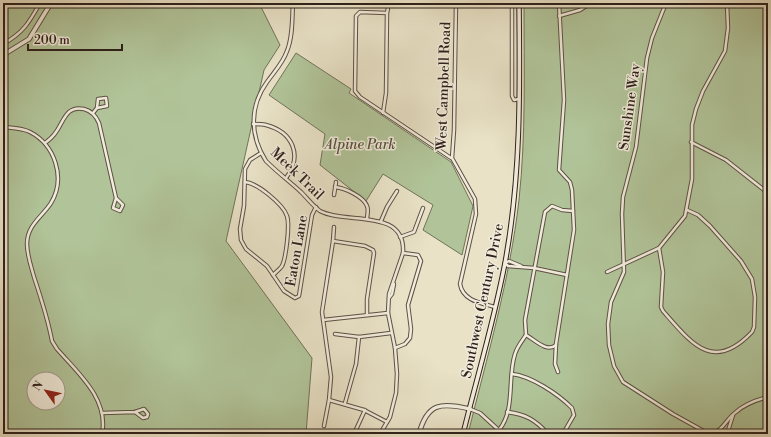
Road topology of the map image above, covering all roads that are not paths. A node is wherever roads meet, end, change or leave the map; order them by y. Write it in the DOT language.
graph roads {
  1 [pos="40,3"];
  2 [pos="51,3"];
  3 [pos="61,3"];
  4 [pos="69,3"];
  5 [pos="293,3"];
  6 [pos="389,3"];
  7 [pos="456,3"];
  8 [pos="512,3"];
  9 [pos="519,3"];
  10 [pos="559,3"];
  11 [pos="591,3"];
  12 [pos="666,3"];
  13 [pos="726,3"];
  14 [pos="387,13"];
  15 [pos="560,16"];
  16 [pos="3,44"];
  17 [pos="3,55"];
  18 [pos="519,100"];
  19 [pos="97,108"];
  20 [pos="93,113"];
  21 [pos="383,113"];
  22 [pos="253,124"];
  23 [pos="3,127"];
  24 [pos="691,142"];
  25 [pos="45,143"];
  26 [pos="261,153"];
  27 [pos="452,158"];
  28 [pos="286,178"];
  29 [pos="245,182"];
  30 [pos="336,182"];
  31 [pos="335,187"];
  32 [pos="397,192"];
  33 [pos="768,193"];
  34 [pos="334,195"];
  35 [pos="116,198"];
  36 [pos="316,207"];
  37 [pos="423,208"];
  38 [pos="687,210"];
  39 [pos="573,211"];
  40 [pos="367,219"];
  41 [pos="381,221"];
  42 [pos="334,227"];
  43 [pos="400,237"];
  44 [pos="332,241"];
  45 [pos="659,248"];
  46 [pos="403,253"];
  47 [pos="505,263"];
  48 [pos="625,263"];
  49 [pos="534,268"];
  50 [pos="607,272"];
  51 [pos="273,275"];
  52 [pos="567,275"];
  53 [pos="495,307"];
  54 [pos="388,314"];
  55 [pos="367,315"];
  56 [pos="323,320"];
  57 [pos="391,333"];
  58 [pos="335,334"];
  59 [pos="526,335"];
  60 [pos="359,337"];
  61 [pos="556,344"];
  62 [pos="395,348"];
  63 [pos="558,372"];
  64 [pos="512,374"];
  65 [pos="768,397"];
  66 [pos="329,400"];
  67 [pos="345,403"];
  68 [pos="470,408"];
  69 [pos="365,410"];
  70 [pos="135,412"];
  71 [pos="507,412"];
  72 [pos="102,413"];
  73 [pos="734,413"];
  74 [pos="387,422"];
  75 [pos="324,426"];
  76 [pos="499,430"];
  77 [pos="102,434"];
  78 [pos="354,434"];
  79 [pos="380,434"];
  80 [pos="419,434"];
  81 [pos="464,434"];
  82 [pos="503,434"];
  83 [pos="548,434"];
  84 [pos="563,434"];
  85 [pos="727,434"];
  1 -- 16 [label="street"];
  2 -- 17 [label="main road"];
  3 -- 4 [label="street"];
  5 -- 22 [label="street, Meek Trail"];
  6 -- 14 [label="street"];
  7 -- 27 [label="street, West Campbell Road"];
  8 -- 18 [label="street"];
  9 -- 18 [label="main road, Southwest Century Drive"];
  10 -- 15 [label="street"];
  11 -- 15 [label="street"];
  12 -- 48 [label="street, Sunshine Way"];
  13 -- 24 [label="street"];
  14 -- 21 [label="street"];
  14 -- 21 [label="street"];
  15 -- 39 [label="street"];
  18 -- 47 [label="main road, Southwest Century Drive"];
  19 -- 19 [label="street"];
  19 -- 20 [label="street"];
  20 -- 25 [label="street"];
  20 -- 35 [label="street"];
  21 -- 27 [label="street"];
  22 -- 26 [label="street, Meek Trail"];
  22 -- 28 [label="street"];
  23 -- 25 [label="street"];
  24 -- 33 [label="street"];
  24 -- 38 [label="street"];
  25 -- 72 [label="street"];
  26 -- 28 [label="street, Meek Trail"];
  26 -- 29 [label="street"];
  27 -- 53 [label="street, West Campbell Road"];
  28 -- 36 [label="street, Meek Trail"];
  29 -- 51 [label="street"];
  29 -- 51 [label="street"];
  30 -- 31 [label="street"];
  31 -- 34 [label="street"];
  31 -- 40 [label="street"];
  32 -- 41 [label="street"];
  35 -- 35 [label="street"];
  36 -- 40 [label="street, Meek Trail"];
  36 -- 51 [label="street, Eaton Lane"];
  37 -- 43 [label="street"];
  38 -- 45 [label="street"];
  38 -- 45 [label="street"];
  39 -- 49 [label="street"];
  39 -- 52 [label="street"];
  40 -- 41 [label="street, Meek Trail"];
  41 -- 43 [label="street, Meek Trail"];
  42 -- 44 [label="street"];
  43 -- 46 [label="street"];
  44 -- 55 [label="street"];
  44 -- 56 [label="street"];
  45 -- 48 [label="street"];
  46 -- 54 [label="street"];
  46 -- 62 [label="street"];
  47 -- 49 [label="street"];
  47 -- 53 [label="main road, Southwest Century Drive"];
  48 -- 50 [label="street"];
  48 -- 73 [label="street, Sunshine Way"];
  49 -- 52 [label="street"];
  49 -- 59 [label="street"];
  52 -- 61 [label="street"];
  53 -- 68 [label="main road, Southwest Century Drive"];
  54 -- 55 [label="street"];
  54 -- 57 [label="street"];
  55 -- 56 [label="street"];
  56 -- 66 [label="street"];
  57 -- 60 [label="street"];
  57 -- 62 [label="street"];
  58 -- 60 [label="street"];
  59 -- 61 [label="street"];
  59 -- 64 [label="street"];
  60 -- 67 [label="street"];
  61 -- 63 [label="street"];
  62 -- 74 [label="street"];
  64 -- 71 [label="street"];
  64 -- 84 [label="street"];
  65 -- 73 [label="street, Sunshine Way"];
  66 -- 67 [label="street"];
  66 -- 75 [label="street"];
  67 -- 69 [label="street"];
  68 -- 76 [label="street"];
  68 -- 80 [label="main road"];
  68 -- 81 [label="main road, Southwest Century Drive"];
  69 -- 74 [label="street"];
  69 -- 78 [label="street"];
  70 -- 70 [label="street"];
  70 -- 72 [label="street"];
  71 -- 76 [label="street"];
  71 -- 83 [label="street"];
  72 -- 77 [label="street"];
  73 -- 85 [label="street"];
  74 -- 79 [label="street"];
  76 -- 82 [label="street"];
}
